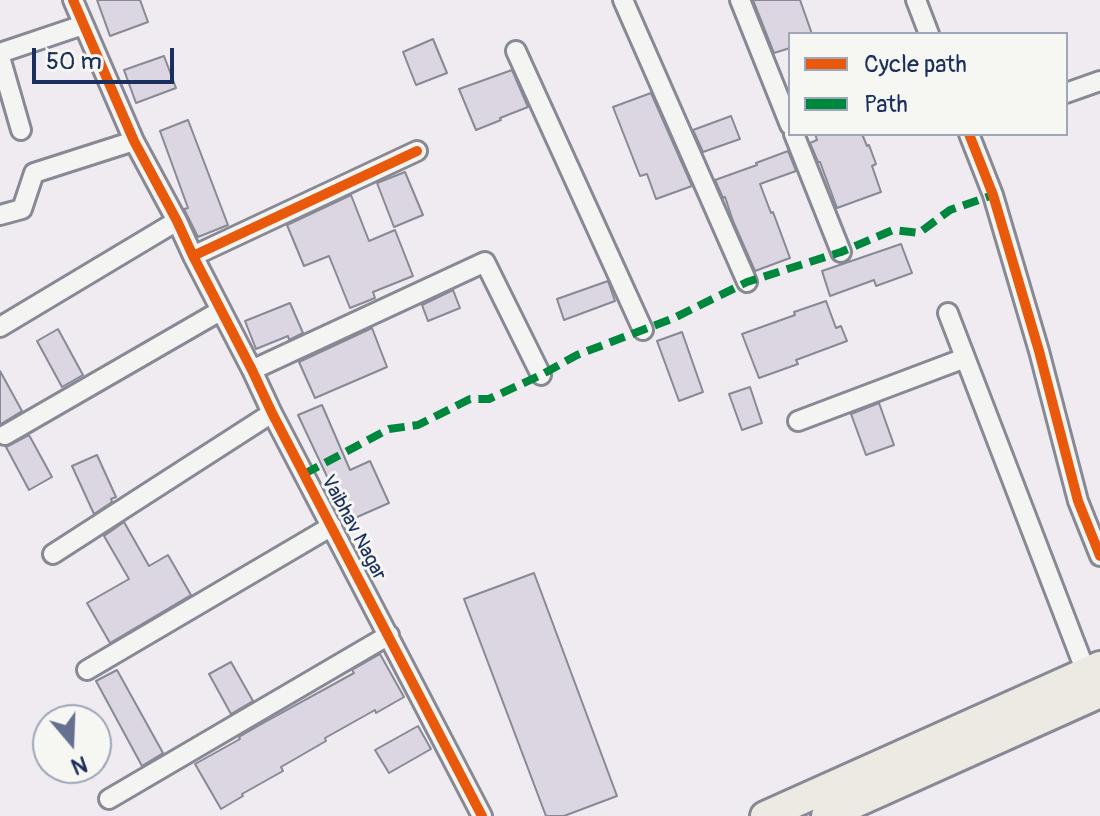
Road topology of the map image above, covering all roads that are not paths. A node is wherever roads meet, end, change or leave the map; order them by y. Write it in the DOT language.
graph roads {
  1 [pos="73,0"];
  2 [pos="623,0"];
  3 [pos="740,0"];
  4 [pos="922,2"];
  5 [pos="83,25"];
  6 [pos="929,32"];
  7 [pos="516,51"];
  8 [pos="0,55"];
  9 [pos="1100,81"];
  10 [pos="1068,92"];
  11 [pos="788,120"];
  12 [pos="21,130"];
  13 [pos="795,136"];
  14 [pos="970,136"];
  15 [pos="134,141"];
  16 [pos="417,151"];
  17 [pos="0,215"];
  18 [pos="177,221"];
  19 [pos="841,252"];
  20 [pos="193,256"];
  21 [pos="747,282"];
  22 [pos="220,311"];
  23 [pos="948,313"];
  24 [pos="0,327"];
  25 [pos="643,330"];
  26 [pos="965,358"];
  27 [pos="252,370"];
  28 [pos="541,375"];
  29 [pos="272,413"];
  30 [pos="798,421"];
  31 [pos="5,435"];
  32 [pos="332,526"];
  33 [pos="53,554"];
  34 [pos="1100,556"];
  35 [pos="389,635"];
  36 [pos="87,670"];
  37 [pos="1095,677"];
  38 [pos="109,799"];
  39 [pos="482,816"];
  40 [pos="765,816"];
  41 [pos="826,816"];
  1 -- 5 [label="street, Vaibhav Nagar"];
  2 -- 21 [label="street"];
  3 -- 11 [label="street"];
  4 -- 6 [label="street"];
  5 -- 8 [label="street"];
  5 -- 15 [label="street, Vaibhav Nagar"];
  7 -- 25 [label="street"];
  8 -- 12 [label="street"];
  9 -- 10 [label="street"];
  13 -- 19 [label="street"];
  14 -- 34 [label="street"];
  15 -- 17 [label="street"];
  15 -- 18 [label="street, Vaibhav Nagar"];
  16 -- 20 [label="street"];
  18 -- 20 [label="street, Vaibhav Nagar"];
  18 -- 24 [label="street"];
  20 -- 22 [label="street, Vaibhav Nagar"];
  22 -- 27 [label="street, Vaibhav Nagar"];
  22 -- 31 [label="street"];
  23 -- 26 [label="street"];
  26 -- 30 [label="street"];
  26 -- 37 [label="street"];
  27 -- 28 [label="street"];
  27 -- 29 [label="street, Vaibhav Nagar"];
  29 -- 32 [label="street, Vaibhav Nagar"];
  29 -- 33 [label="street"];
  32 -- 35 [label="street, Vaibhav Nagar"];
  32 -- 36 [label="street"];
  35 -- 38 [label="street"];
  35 -- 39 [label="street, Vaibhav Nagar"];
  37 -- 40 [label="main road"];
  37 -- 41 [label="main road"];
}
